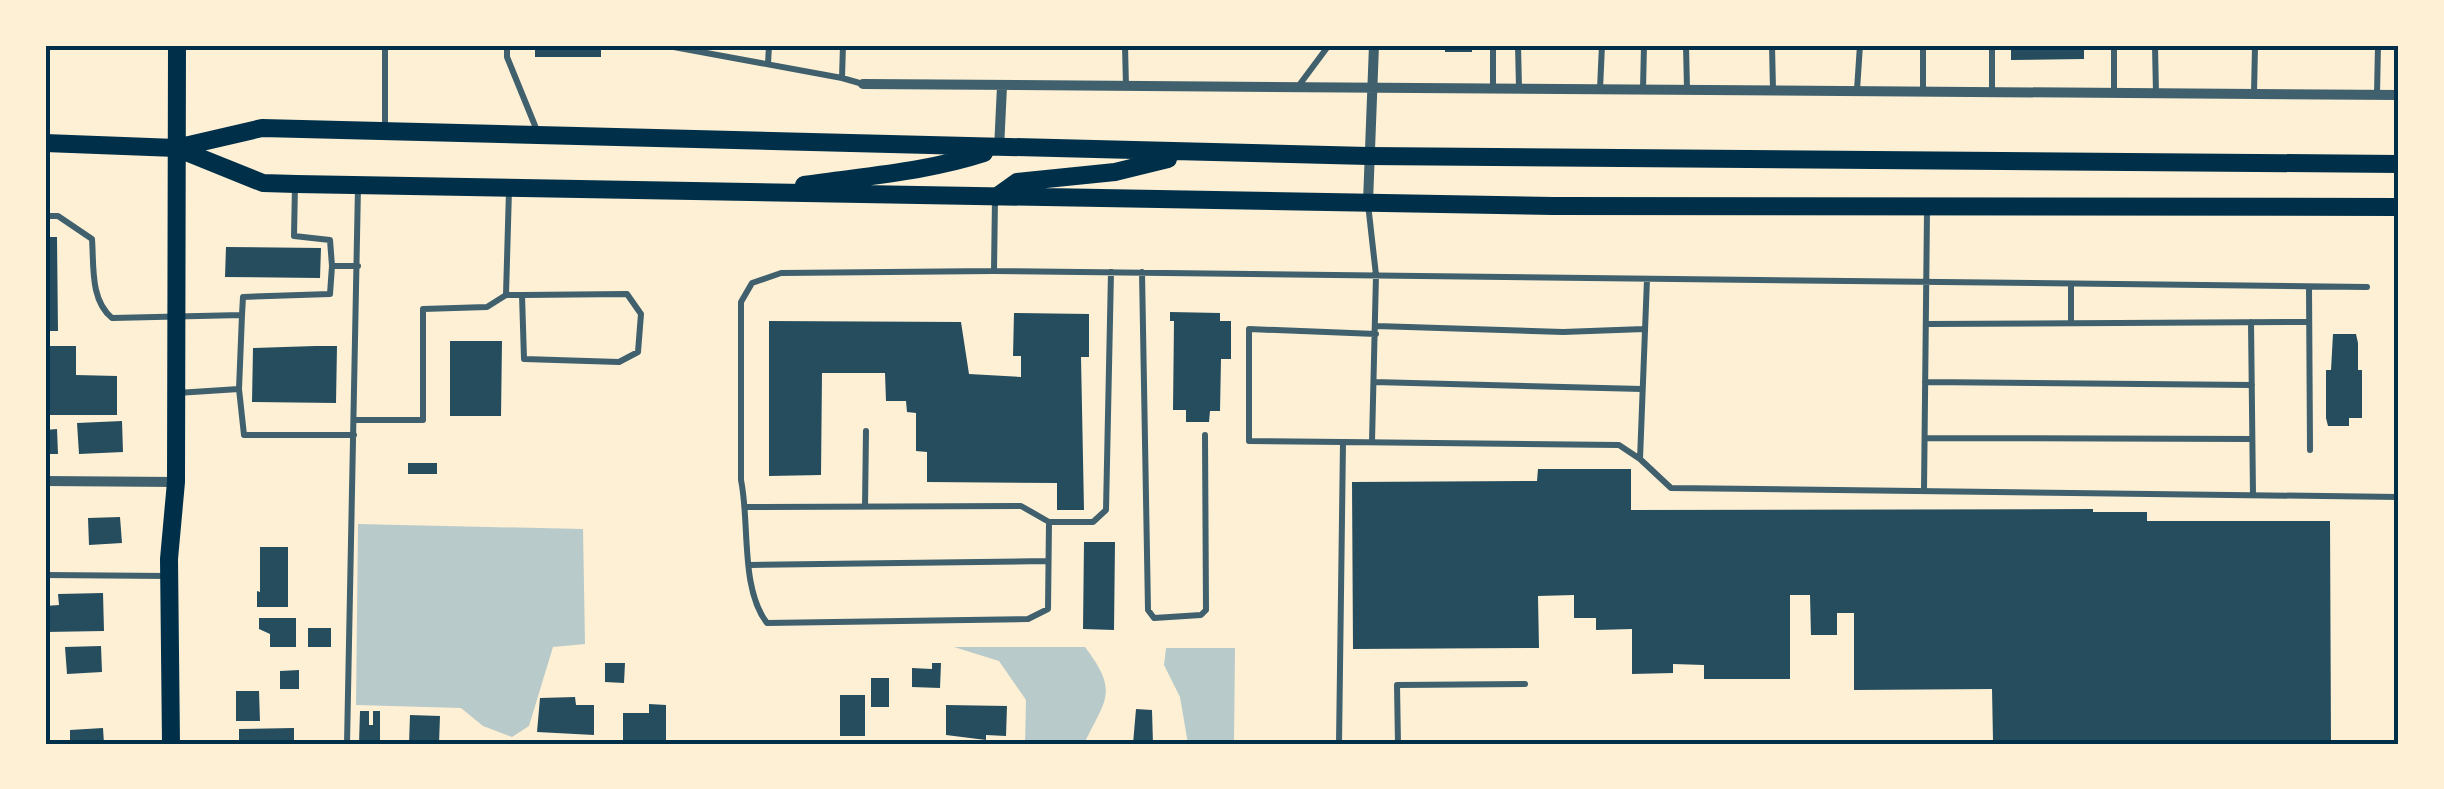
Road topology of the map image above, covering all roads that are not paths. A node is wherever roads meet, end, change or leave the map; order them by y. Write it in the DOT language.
graph roads {
  1 [pos="178,45"];
  2 [pos="385,45"];
  3 [pos="507,45"];
  4 [pos="663,45"];
  5 [pos="769,45"];
  6 [pos="843,45"];
  7 [pos="1125,45"];
  8 [pos="1328,45"];
  9 [pos="1374,45"];
  10 [pos="1493,45"];
  11 [pos="1518,45"];
  12 [pos="1602,45"];
  13 [pos="1644,45"];
  14 [pos="1686,45"];
  15 [pos="1772,45"];
  16 [pos="1860,45"];
  17 [pos="1923,45"];
  18 [pos="1992,45"];
  19 [pos="2114,45"];
  20 [pos="2156,45"];
  21 [pos="2208,45"];
  22 [pos="2256,45"];
  23 [pos="768,64"];
  24 [pos="842,78"];
  25 [pos="863,84"];
  26 [pos="1002,86"];
  27 [pos="1126,87"];
  28 [pos="1297,88"];
  29 [pos="1374,88"];
  30 [pos="1493,89"];
  31 [pos="1519,89"];
  32 [pos="1600,90"];
  33 [pos="1643,90"];
  34 [pos="1687,90"];
  35 [pos="1772,91"];
  36 [pos="1857,92"];
  37 [pos="1923,92"];
  38 [pos="1992,93"];
  39 [pos="2114,94"];
  40 [pos="2156,94"];
  41 [pos="2254,94"];
  42 [pos="2376,95"];
  43 [pos="2399,95"];
  44 [pos="385,131"];
  45 [pos="539,135"];
  46 [pos="45,144"];
  47 [pos="176,148"];
  48 [pos="998,149"];
  49 [pos="1192,152"];
  50 [pos="1368,156"];
  51 [pos="2399,164"];
  52 [pos="296,184"];
  53 [pos="358,185"];
  54 [pos="509,189"];
  55 [pos="754,192"];
  56 [pos="996,198"];
  57 [pos="1368,202"];
  58 [pos="1928,205"];
  59 [pos="2399,207"];
  60 [pos="45,216"];
  61 [pos="332,266"];
  62 [pos="358,266"];
  63 [pos="994,271"];
  64 [pos="1111,272"];
  65 [pos="1142,272"];
  66 [pos="1376,276"];
  67 [pos="1647,279"];
  68 [pos="1926,282"];
  69 [pos="2071,284"];
  70 [pos="2309,286"];
  71 [pos="2367,287"];
  72 [pos="506,295"];
  73 [pos="522,295"];
  74 [pos="176,315"];
  75 [pos="242,315"];
  76 [pos="2252,322"];
  77 [pos="2309,322"];
  78 [pos="2072,323"];
  79 [pos="1926,324"];
  80 [pos="1645,329"];
  81 [pos="1376,330"];
  82 [pos="1374,382"];
  83 [pos="1925,382"];
  84 [pos="2252,385"];
  85 [pos="240,389"];
  86 [pos="1642,389"];
  87 [pos="176,393"];
  88 [pos="355,420"];
  89 [pos="866,430"];
  90 [pos="354,435"];
  91 [pos="1204,435"];
  92 [pos="1925,438"];
  93 [pos="2252,439"];
  94 [pos="1344,442"];
  95 [pos="1372,442"];
  96 [pos="2310,450"];
  97 [pos="1640,459"];
  98 [pos="45,480"];
  99 [pos="176,482"];
  100 [pos="1924,491"];
  101 [pos="2253,495"];
  102 [pos="2399,497"];
  103 [pos="747,507"];
  104 [pos="865,507"];
  105 [pos="1049,522"];
  106 [pos="1047,561"];
  107 [pos="750,564"];
  108 [pos="45,575"];
  109 [pos="170,576"];
  110 [pos="1525,684"];
  111 [pos="170,744"];
  112 [pos="347,744"];
  113 [pos="1339,744"];
  114 [pos="1398,744"];
  1 -- 47 [label="main road"];
  2 -- 44 [label="lane"];
  3 -- 45 [label="lane"];
  4 -- 23 [label="lane"];
  5 -- 23 [label="lane"];
  6 -- 24 [label="lane"];
  7 -- 27 [label="lane"];
  8 -- 28 [label="lane"];
  9 -- 29 [label="street"];
  10 -- 30 [label="lane"];
  11 -- 31 [label="lane"];
  12 -- 32 [label="lane"];
  13 -- 33 [label="lane"];
  14 -- 34 [label="lane"];
  15 -- 35 [label="lane"];
  16 -- 36 [label="lane"];
  17 -- 37 [label="lane"];
  18 -- 38 [label="lane"];
  19 -- 39 [label="lane"];
  20 -- 40 [label="lane"];
  21 -- 22 [label="lane"];
  22 -- 41 [label="lane"];
  22 -- 42 [label="lane"];
  23 -- 24 [label="lane"];
  24 -- 25 [label="lane"];
  25 -- 26 [label="street"];
  26 -- 27 [label="street"];
  26 -- 48 [label="street"];
  27 -- 28 [label="street"];
  28 -- 29 [label="street"];
  29 -- 30 [label="street"];
  29 -- 50 [label="street"];
  30 -- 31 [label="street"];
  31 -- 32 [label="street"];
  32 -- 33 [label="street"];
  33 -- 34 [label="street"];
  34 -- 35 [label="street"];
  35 -- 36 [label="street"];
  36 -- 37 [label="street"];
  37 -- 38 [label="street"];
  38 -- 39 [label="street"];
  39 -- 40 [label="street"];
  40 -- 41 [label="street"];
  41 -- 42 [label="street"];
  42 -- 43 [label="street"];
  44 -- 45 [label="main road"];
  44 -- 47 [label="main road"];
  45 -- 48 [label="main road"];
  46 -- 47 [label="main road"];
  47 -- 52 [label="main road"];
  47 -- 74 [label="main road"];
  48 -- 49 [label="main road"];
  48 -- 55 [label="main road"];
  49 -- 50 [label="main road"];
  49 -- 56 [label="main road"];
  50 -- 51 [label="main road"];
  50 -- 57 [label="street"];
  52 -- 53 [label="main road"];
  52 -- 61 [label="lane"];
  53 -- 54 [label="main road"];
  53 -- 62 [label="lane"];
  54 -- 55 [label="main road"];
  54 -- 72 [label="lane"];
  55 -- 56 [label="main road"];
  56 -- 57 [label="main road"];
  56 -- 63 [label="lane"];
  57 -- 58 [label="main road"];
  57 -- 66 [label="lane"];
  58 -- 59 [label="main road"];
  58 -- 68 [label="lane"];
  60 -- 74 [label="lane"];
  61 -- 62 [label="lane"];
  61 -- 75 [label="lane"];
  62 -- 88 [label="lane"];
  63 -- 64 [label="lane"];
  63 -- 103 [label="lane"];
  64 -- 65 [label="lane"];
  64 -- 105 [label="lane"];
  65 -- 66 [label="lane"];
  65 -- 91 [label="lane"];
  66 -- 67 [label="lane"];
  66 -- 81 [label="lane"];
  67 -- 68 [label="lane"];
  67 -- 80 [label="lane"];
  68 -- 69 [label="lane"];
  68 -- 79 [label="lane"];
  69 -- 70 [label="lane"];
  69 -- 78 [label="lane"];
  70 -- 71 [label="lane"];
  70 -- 77 [label="lane"];
  72 -- 73 [label="lane"];
  72 -- 88 [label="lane"];
  73 -- 73 [label="lane"];
  74 -- 75 [label="lane"];
  74 -- 87 [label="main road"];
  75 -- 85 [label="lane"];
  76 -- 77 [label="lane"];
  76 -- 78 [label="lane"];
  76 -- 84 [label="lane"];
  77 -- 96 [label="lane"];
  78 -- 79 [label="lane"];
  79 -- 83 [label="lane"];
  80 -- 81 [label="lane"];
  80 -- 86 [label="lane"];
  81 -- 82 [label="lane"];
  81 -- 94 [label="lane"];
  82 -- 86 [label="lane"];
  82 -- 95 [label="lane"];
  83 -- 84 [label="lane"];
  83 -- 92 [label="lane"];
  84 -- 93 [label="lane"];
  85 -- 87 [label="lane"];
  85 -- 90 [label="lane"];
  86 -- 97 [label="lane"];
  87 -- 99 [label="main road"];
  88 -- 90 [label="lane"];
  89 -- 104 [label="lane"];
  90 -- 112 [label="lane"];
  92 -- 93 [label="lane"];
  92 -- 100 [label="lane"];
  93 -- 101 [label="lane"];
  94 -- 95 [label="lane"];
  94 -- 113 [label="lane"];
  95 -- 97 [label="lane"];
  97 -- 100 [label="lane"];
  98 -- 99 [label="street"];
  99 -- 109 [label="main road"];
  100 -- 101 [label="lane"];
  101 -- 102 [label="lane"];
  103 -- 104 [label="lane"];
  103 -- 107 [label="lane"];
  104 -- 105 [label="lane"];
  105 -- 106 [label="lane"];
  106 -- 107 [label="lane"];
  106 -- 107 [label="lane"];
  108 -- 109 [label="lane"];
  109 -- 111 [label="main road"];
  110 -- 114 [label="lane"];
}
